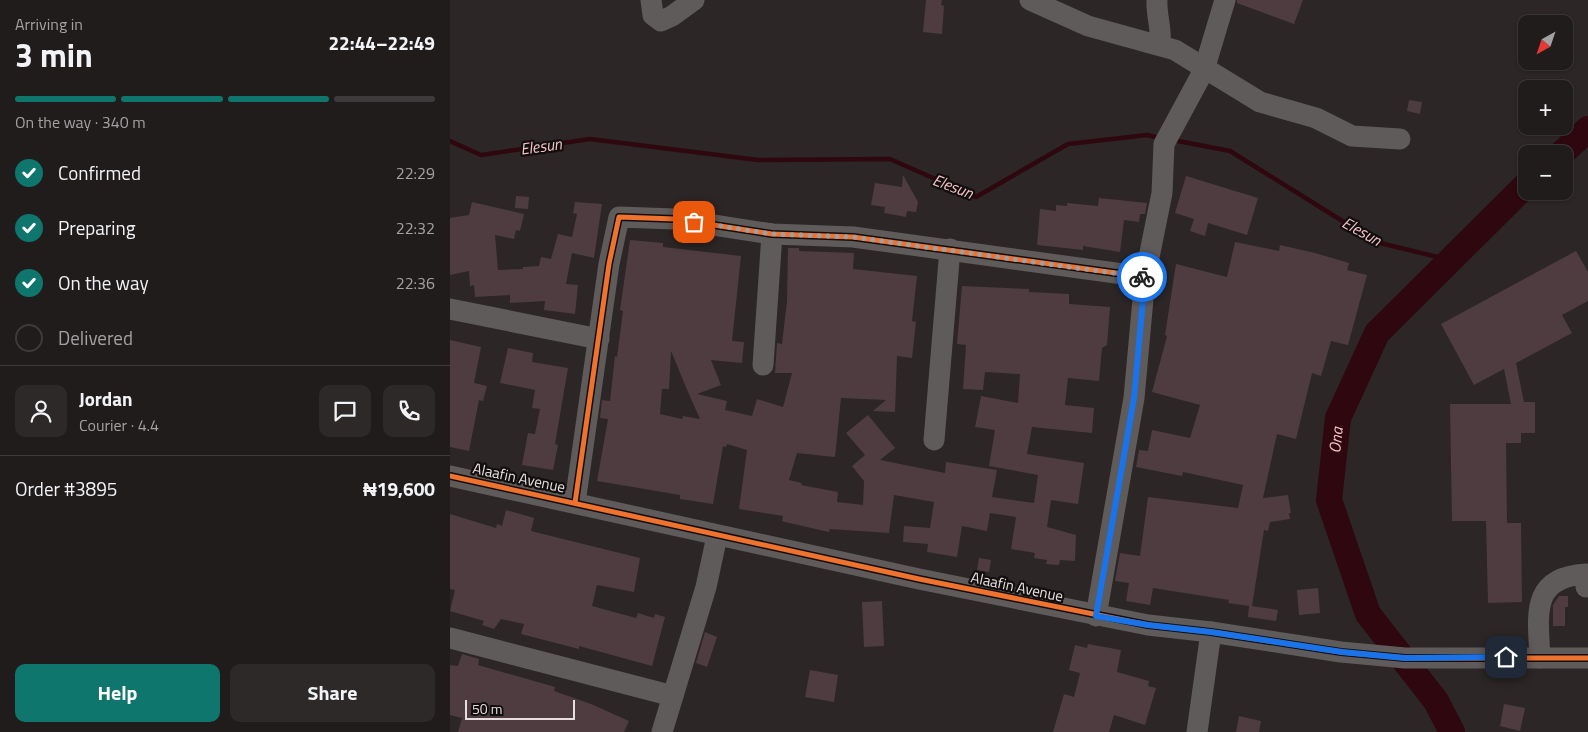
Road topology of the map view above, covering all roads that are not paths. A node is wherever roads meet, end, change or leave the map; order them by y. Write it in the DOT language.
graph roads {
  1 [pos="651,0"];
  2 [pos="694,0"];
  3 [pos="1030,0"];
  4 [pos="1157,0"];
  5 [pos="1225,0"];
  6 [pos="1160,44"];
  7 [pos="1204,70"];
  8 [pos="1400,139"];
  9 [pos="772,234"];
  10 [pos="950,249"];
  11 [pos="1145,277"];
  12 [pos="450,309"];
  13 [pos="599,339"];
  14 [pos="763,365"];
  15 [pos="934,440"];
  16 [pos="450,476"];
  17 [pos="575,503"];
  18 [pos="717,536"];
  19 [pos="1586,587"];
  20 [pos="1096,616"];
  21 [pos="1211,632"];
  22 [pos="450,638"];
  23 [pos="1540,658"];
  24 [pos="1588,658"];
  25 [pos="673,696"];
  26 [pos="662,732"];
  27 [pos="1198,732"];
  1 -- 2 [label="street"];
  3 -- 6 [label="street"];
  4 -- 6 [label="street"];
  5 -- 7 [label="street"];
  6 -- 7 [label="street"];
  7 -- 8 [label="street"];
  7 -- 11 [label="street"];
  9 -- 10 [label="street"];
  9 -- 13 [label="street"];
  9 -- 14 [label="street"];
  10 -- 11 [label="street"];
  10 -- 15 [label="street"];
  11 -- 20 [label="street"];
  12 -- 13 [label="street"];
  13 -- 17 [label="street"];
  16 -- 17 [label="street, Alaafin Avenue"];
  17 -- 18 [label="street, Alaafin Avenue"];
  18 -- 20 [label="street, Alaafin Avenue"];
  18 -- 25 [label="street"];
  19 -- 23 [label="street"];
  20 -- 21 [label="street, Alaafin Avenue"];
  21 -- 23 [label="street, Alaafin Avenue"];
  21 -- 27 [label="street"];
  22 -- 25 [label="street"];
  23 -- 24 [label="street, Alaafin Avenue"];
  25 -- 26 [label="street"];
}
